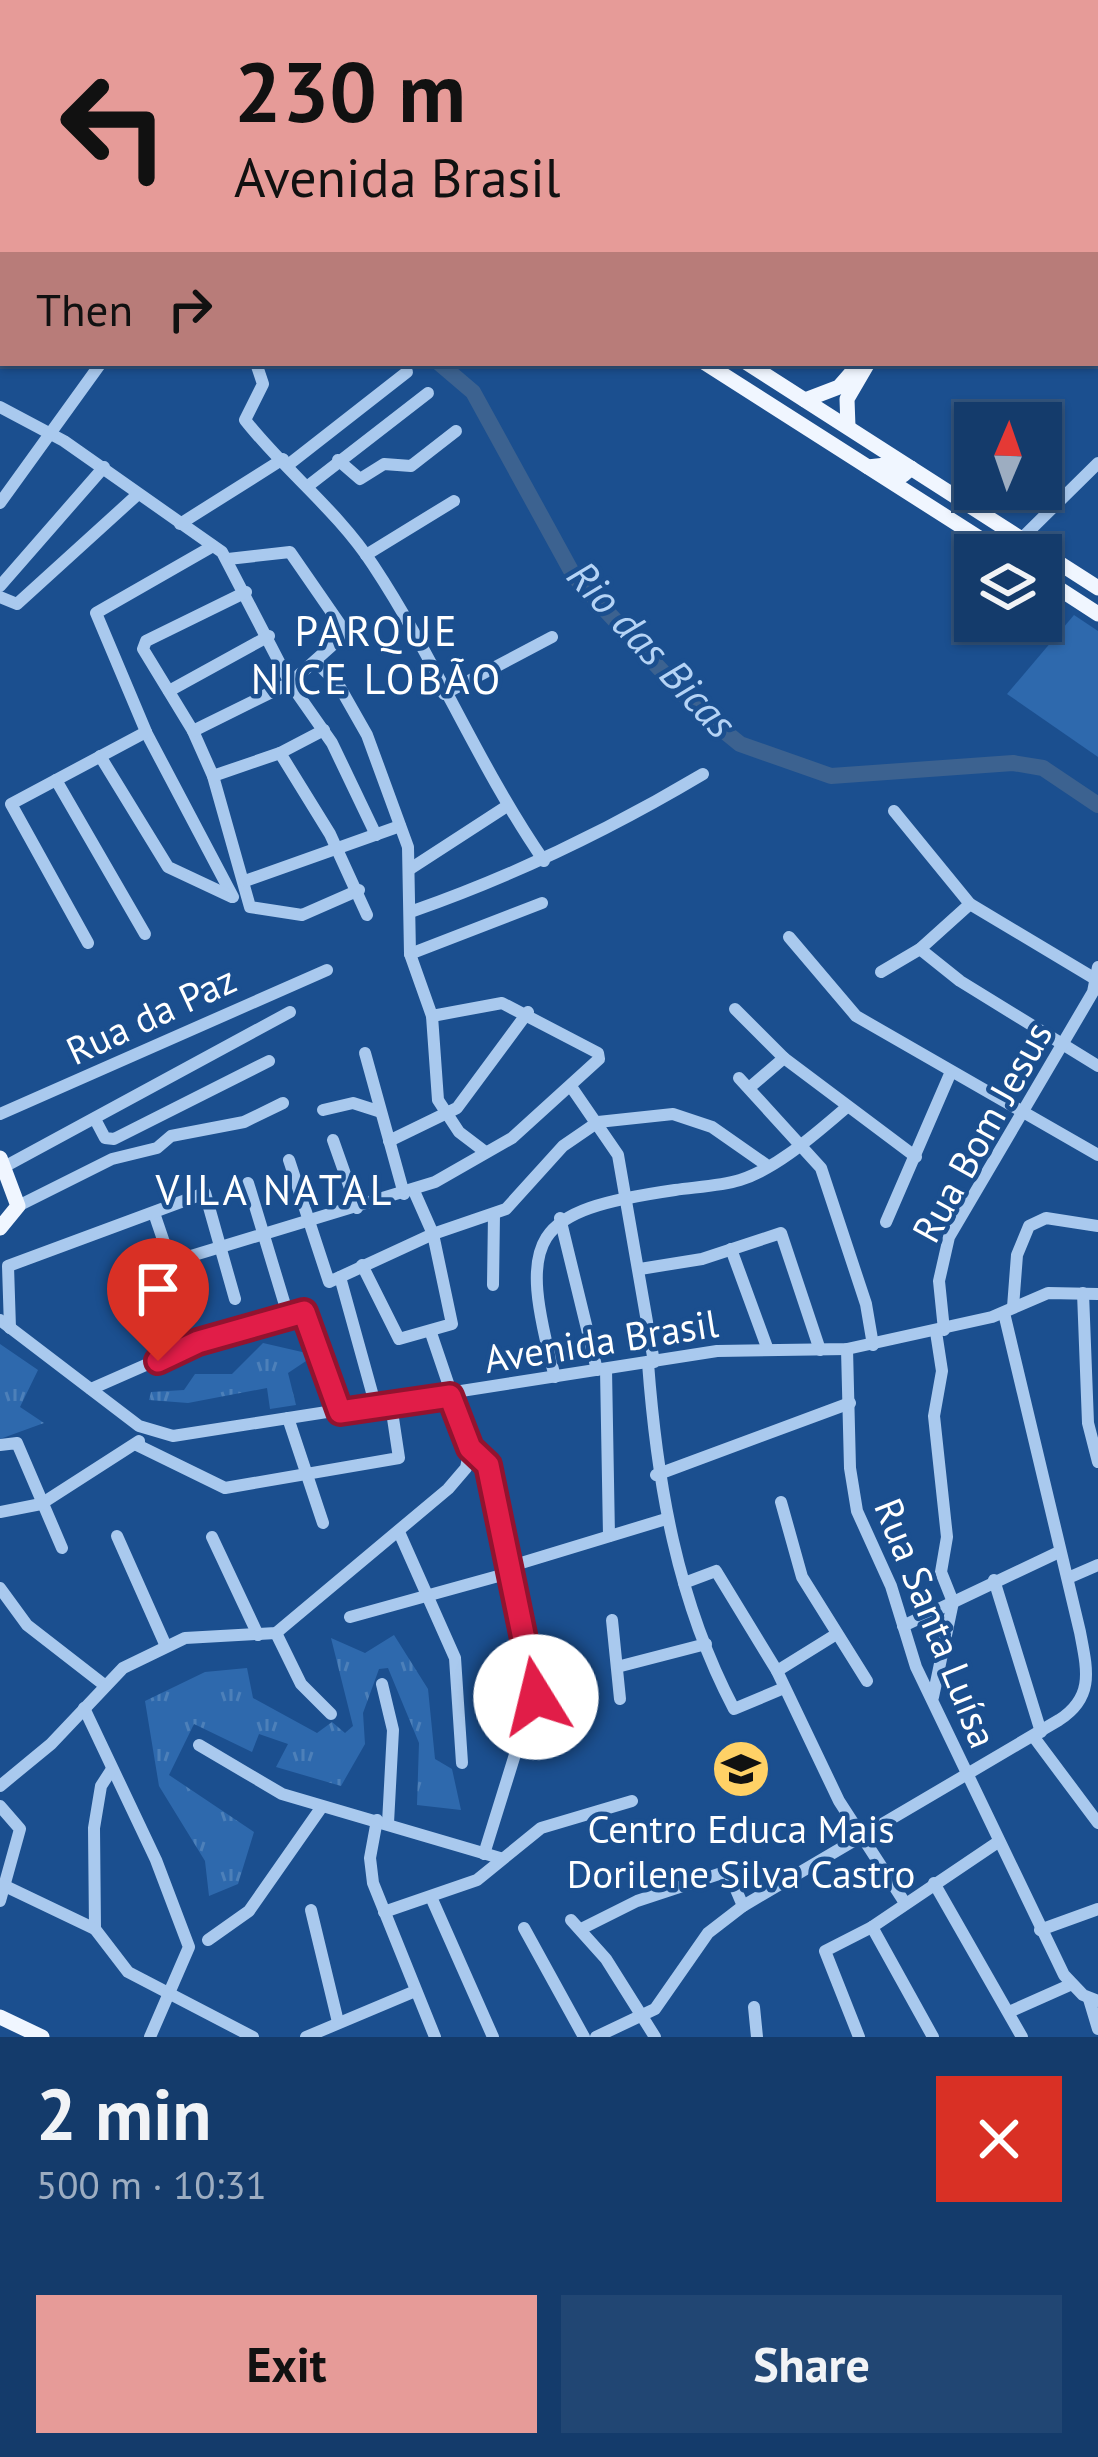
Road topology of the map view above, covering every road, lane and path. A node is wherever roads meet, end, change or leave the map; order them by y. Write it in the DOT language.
graph roads {
  1 [pos="98,366"];
  2 [pos="257,366"];
  3 [pos="710,366"];
  4 [pos="752,366"];
  5 [pos="856,366"];
  6 [pos="866,366"];
  7 [pos="407,372"];
  8 [pos="768,376"];
  9 [pos="743,387"];
  10 [pos="428,392"];
  11 [pos="805,400"];
  12 [pos="0,407"];
  13 [pos="848,428"];
  14 [pos="456,430"];
  15 [pos="52,434"];
  16 [pos="338,460"];
  17 [pos="285,462"];
  18 [pos="1098,463"];
  19 [pos="104,467"];
  20 [pos="868,467"];
  21 [pos="911,468"];
  22 [pos="308,485"];
  23 [pos="137,495"];
  24 [pos="454,501"];
  25 [pos="0,503"];
  26 [pos="180,524"];
  27 [pos="973,534"];
  28 [pos="1013,534"];
  29 [pos="1026,534"];
  30 [pos="213,546"];
  31 [pos="366,555"];
  32 [pos="228,560"];
  33 [pos="1062,565"];
  34 [pos="0,586"];
  35 [pos="1098,588"];
  36 [pos="1062,591"];
  37 [pos="246,592"];
  38 [pos="0,597"];
  39 [pos="1098,614"];
  40 [pos="268,636"];
  41 [pos="552,637"];
  42 [pos="316,662"];
  43 [pos="290,682"];
  44 [pos="169,691"];
  45 [pos="444,694"];
  46 [pos="324,730"];
  47 [pos="193,731"];
  48 [pos="146,732"];
  49 [pos="280,753"];
  50 [pos="100,756"];
  51 [pos="703,774"];
  52 [pos="213,776"];
  53 [pos="56,780"];
  54 [pos="507,806"];
  55 [pos="894,811"];
  56 [pos="400,826"];
  57 [pos="376,836"];
  58 [pos="338,849"];
  59 [pos="544,861"];
  60 [pos="410,869"];
  61 [pos="245,881"];
  62 [pos="359,890"];
  63 [pos="232,897"];
  64 [pos="542,903"];
  65 [pos="250,904"];
  66 [pos="970,904"];
  67 [pos="413,911"];
  68 [pos="367,915"];
  69 [pos="145,934"];
  70 [pos="789,937"];
  71 [pos="88,943"];
  72 [pos="920,949"];
  73 [pos="410,954"];
  74 [pos="327,970"];
  75 [pos="881,972"];
  76 [pos="1096,975"];
  77 [pos="735,1009"];
  78 [pos="290,1012"];
  79 [pos="528,1012"];
  80 [pos="432,1016"];
  81 [pos="1063,1046"];
  82 [pos="365,1053"];
  83 [pos="784,1058"];
  84 [pos="269,1061"];
  85 [pos="1098,1066"];
  86 [pos="950,1074"];
  87 [pos="572,1088"];
  88 [pos="283,1103"];
  89 [pos="847,1108"];
  90 [pos="323,1110"];
  91 [pos="378,1111"];
  92 [pos="1024,1111"];
  93 [pos="0,1114"];
  94 [pos="447,1114"];
  95 [pos="96,1121"];
  96 [pos="598,1122"];
  97 [pos="333,1140"];
  98 [pos="388,1141"];
  99 [pos="803,1144"];
  100 [pos="484,1151"];
  101 [pos="1098,1155"];
  102 [pos="916,1157"];
  103 [pos="289,1160"];
  104 [pos="2,1162"];
  105 [pos="765,1164"];
  106 [pos="248,1183"];
  107 [pos="409,1192"];
  108 [pos="627,1197"];
  109 [pos="17,1206"];
  110 [pos="356,1208"];
  111 [pos="154,1214"];
  112 [pos="494,1214"];
  113 [pos="560,1218"];
  114 [pos="310,1222"];
  115 [pos="886,1222"];
  116 [pos="1098,1226"];
  117 [pos="0,1228"];
  118 [pos="433,1234"];
  119 [pos="265,1235"];
  120 [pos="222,1248"];
  121 [pos="730,1250"];
  122 [pos="170,1263"];
  123 [pos="362,1265"];
  124 [pos="4,1268"];
  125 [pos="640,1269"];
  126 [pos="135,1273"];
  127 [pos="334,1279"];
  128 [pos="494,1285"];
  129 [pos="1091,1293"];
  130 [pos="235,1299"];
  131 [pos="1009,1310"];
  132 [pos="288,1315"];
  133 [pos="5,1324"];
  134 [pos="940,1331"];
  135 [pos="430,1333"];
  136 [pos="873,1345"];
  137 [pos="847,1349"];
  138 [pos="768,1350"];
  139 [pos="820,1350"];
  140 [pos="1091,1350"];
  141 [pos="651,1363"];
  142 [pos="601,1370"];
  143 [pos="555,1377"];
  144 [pos="91,1389"];
  145 [pos="450,1396"];
  146 [pos="850,1403"];
  147 [pos="391,1405"];
  148 [pos="376,1406"];
  149 [pos="340,1412"];
  150 [pos="288,1418"];
  151 [pos="145,1429"];
  152 [pos="0,1445"];
  153 [pos="137,1445"];
  154 [pos="470,1448"];
  155 [pos="1098,1462"];
  156 [pos="304,1472"];
  157 [pos="656,1475"];
  158 [pos="781,1502"];
  159 [pos="41,1504"];
  160 [pos="0,1512"];
  161 [pos="666,1519"];
  162 [pos="322,1523"];
  163 [pos="399,1532"];
  164 [pos="117,1536"];
  165 [pos="609,1536"];
  166 [pos="212,1537"];
  167 [pos="62,1548"];
  168 [pos="1059,1552"];
  169 [pos="1098,1564"];
  170 [pos="509,1570"];
  171 [pos="1068,1578"];
  172 [pos="994,1580"];
  173 [pos="684,1583"];
  174 [pos="0,1588"];
  175 [pos="430,1596"];
  176 [pos="953,1602"];
  177 [pos="350,1617"];
  178 [pos="612,1620"];
  179 [pos="903,1626"];
  180 [pos="276,1633"];
  181 [pos="258,1635"];
  182 [pos="835,1635"];
  183 [pos="165,1644"];
  184 [pos="706,1644"];
  185 [pos="617,1667"];
  186 [pos="777,1672"];
  187 [pos="867,1682"];
  188 [pos="104,1684"];
  189 [pos="382,1684"];
  190 [pos="1093,1685"];
  191 [pos="784,1688"];
  192 [pos="933,1697"];
  193 [pos="620,1699"];
  194 [pos="84,1708"];
  195 [pos="331,1714"];
  196 [pos="1037,1734"];
  197 [pos="199,1745"];
  198 [pos="462,1763"];
  199 [pos="112,1769"];
  200 [pos="965,1775"];
  201 [pos="0,1786"];
  202 [pos="632,1801"];
  203 [pos="0,1806"];
  204 [pos="321,1808"];
  205 [pos="382,1821"];
  206 [pos="1098,1823"];
  207 [pos="861,1834"];
  208 [pos="998,1842"];
  209 [pos="484,1854"];
  210 [pos="500,1858"];
  211 [pos="934,1883"];
  212 [pos="5,1886"];
  213 [pos="431,1897"];
  214 [pos="0,1901"];
  215 [pos="905,1903"];
  216 [pos="743,1906"];
  217 [pos="1098,1909"];
  218 [pos="311,1910"];
  219 [pos="384,1912"];
  220 [pos="524,1928"];
  221 [pos="872,1928"];
  222 [pos="95,1929"];
  223 [pos="1040,1930"];
  224 [pos="208,1940"];
  225 [pos="1072,1984"];
  226 [pos="413,1992"];
  227 [pos="168,1993"];
  228 [pos="1094,2000"];
  229 [pos="754,2007"];
  230 [pos="1009,2012"];
  231 [pos="0,2018"];
  232 [pos="644,2018"];
  233 [pos="338,2022"];
  234 [pos="1098,2029"];
  235 [pos="42,2037"];
  236 [pos="150,2037"];
  237 [pos="253,2037"];
  238 [pos="306,2037"];
  239 [pos="434,2037"];
  240 [pos="494,2037"];
  241 [pos="584,2037"];
  242 [pos="596,2037"];
  243 [pos="655,2037"];
  244 [pos="758,2037"];
  245 [pos="859,2037"];
  246 [pos="933,2037"];
  247 [pos="1022,2037"];
  1 -- 15 [label="street"];
  2 -- 17 [label="street"];
  3 -- 9 [label="main road"];
  4 -- 8 [label="main road"];
  5 -- 11 [label="main road"];
  6 -- 13 [label="main road"];
  7 -- 17 [label="street"];
  8 -- 9 [label="main road"];
  8 -- 11 [label="main road"];
  9 -- 20 [label="main road"];
  10 -- 16 [label="street"];
  11 -- 13 [label="main road"];
  12 -- 15 [label="street"];
  13 -- 21 [label="main road"];
  14 -- 16 [label="street"];
  15 -- 19 [label="street"];
  15 -- 25 [label="street"];
  16 -- 22 [label="street"];
  17 -- 22 [label="street"];
  17 -- 26 [label="street"];
  18 -- 29 [label="street"];
  19 -- 23 [label="street"];
  19 -- 34 [label="street"];
  20 -- 21 [label="main road"];
  20 -- 27 [label="main road"];
  21 -- 28 [label="main road"];
  22 -- 31 [label="street"];
  23 -- 26 [label="street"];
  23 -- 38 [label="street"];
  24 -- 31 [label="street"];
  26 -- 30 [label="street"];
  30 -- 32 [label="street"];
  30 -- 48 [label="street"];
  31 -- 45 [label="street"];
  32 -- 37 [label="street"];
  32 -- 42 [label="street"];
  33 -- 35 [label="main road"];
  36 -- 39 [label="main road"];
  37 -- 40 [label="street"];
  37 -- 44 [label="street"];
  40 -- 43 [label="street"];
  40 -- 44 [label="street"];
  41 -- 45 [label="street"];
  42 -- 43 [label="street"];
  42 -- 56 [label="street"];
  43 -- 46 [label="street"];
  43 -- 47 [label="street"];
  44 -- 47 [label="street"];
  45 -- 54 [label="street"];
  46 -- 49 [label="street"];
  46 -- 57 [label="street"];
  47 -- 52 [label="street"];
  48 -- 50 [label="street"];
  48 -- 63 [label="street"];
  49 -- 52 [label="street"];
  49 -- 58 [label="street"];
  50 -- 53 [label="street"];
  50 -- 63 [label="street"];
  51 -- 59 [label="street"];
  52 -- 61 [label="street"];
  53 -- 69 [label="street"];
  53 -- 71 [label="street"];
  54 -- 59 [label="street"];
  54 -- 60 [label="street"];
  55 -- 66 [label="street"];
  56 -- 57 [label="street"];
  56 -- 60 [label="street"];
  57 -- 58 [label="street"];
  58 -- 61 [label="street"];
  58 -- 62 [label="street"];
  59 -- 67 [label="street"];
  60 -- 67 [label="street"];
  61 -- 65 [label="street"];
  62 -- 65 [label="street"];
  62 -- 68 [label="street"];
  63 -- 65 [label="street"];
  64 -- 73 [label="street"];
  66 -- 72 [label="street"];
  66 -- 76 [label="street"];
  67 -- 73 [label="street"];
  70 -- 86 [label="street"];
  72 -- 75 [label="street"];
  72 -- 81 [label="street"];
  73 -- 80 [label="street"];
  74 -- 93 [label="street, Rua da Paz"];
  76 -- 81 [label="street, Rua Bom Jesus"];
  77 -- 83 [label="street"];
  78 -- 95 [label="street"];
  79 -- 80 [label="street"];
  79 -- 87 [label="street"];
  79 -- 94 [label="street"];
  80 -- 94 [label="street"];
  81 -- 85 [label="street"];
  81 -- 92 [label="street, Rua Bom Jesus"];
  82 -- 91 [label="street"];
  83 -- 89 [label="street"];
  83 -- 99 [label="street"];
  84 -- 95 [label="street"];
  86 -- 92 [label="street"];
  86 -- 102 [label="street"];
  87 -- 96 [label="street"];
  87 -- 100 [label="street"];
  88 -- 109 [label="street"];
  89 -- 99 [label="street"];
  89 -- 102 [label="street"];
  90 -- 91 [label="street"];
  91 -- 98 [label="street"];
  92 -- 101 [label="street"];
  92 -- 134 [label="street, Rua Bom Jesus"];
  94 -- 98 [label="street"];
  94 -- 100 [label="street"];
  95 -- 104 [label="street"];
  96 -- 105 [label="street"];
  96 -- 108 [label="street"];
  96 -- 112 [label="street"];
  97 -- 110 [label="street"];
  98 -- 107 [label="street"];
  99 -- 105 [label="street"];
  99 -- 136 [label="street"];
  100 -- 107 [label="street"];
  102 -- 115 [label="street"];
  103 -- 114 [label="street"];
  104 -- 109 [label="main road"];
  105 -- 108 [label="street"];
  106 -- 119 [label="street"];
  107 -- 110 [label="street"];
  107 -- 118 [label="street"];
  108 -- 113 [label="street"];
  108 -- 125 [label="street"];
  109 -- 117 [label="main road"];
  110 -- 114 [label="street"];
  111 -- 120 [label="street"];
  111 -- 122 [label="street"];
  111 -- 124 [label="street"];
  112 -- 118 [label="street"];
  112 -- 128 [label="street"];
  113 -- 142 [label="street"];
  113 -- 143 [label="street"];
  114 -- 119 [label="street"];
  114 -- 127 [label="street"];
  116 -- 131 [label="street"];
  118 -- 123 [label="street"];
  118 -- 135 [label="street"];
  119 -- 120 [label="street"];
  119 -- 132 [label="street"];
  120 -- 122 [label="street"];
  120 -- 130 [label="street"];
  121 -- 125 [label="street"];
  121 -- 138 [label="street"];
  121 -- 139 [label="street"];
  122 -- 126 [label="street"];
  123 -- 127 [label="street"];
  123 -- 135 [label="street"];
  124 -- 133 [label="street"];
  125 -- 141 [label="street"];
  127 -- 148 [label="street"];
  129 -- 131 [label="street, Avenida Brasil"];
  129 -- 140 [label="street"];
  131 -- 134 [label="street, Avenida Brasil"];
  131 -- 168 [label="street"];
  132 -- 144 [label="street"];
  132 -- 149 [label="street"];
  133 -- 144 [label="street"];
  134 -- 136 [label="street, Avenida Brasil"];
  134 -- 176 [label="street, Rua Bom Jesus"];
  135 -- 145 [label="street"];
  136 -- 137 [label="street, Avenida Brasil"];
  137 -- 139 [label="street, Avenida Brasil"];
  137 -- 146 [label="street, Rua Santa Luísa"];
  138 -- 139 [label="street, Avenida Brasil"];
  138 -- 141 [label="street, Avenida Brasil"];
  140 -- 155 [label="street"];
  141 -- 142 [label="street, Avenida Brasil"];
  141 -- 157 [label="street"];
  142 -- 143 [label="street, Avenida Brasil"];
  142 -- 165 [label="street"];
  143 -- 145 [label="street, Avenida Brasil"];
  144 -- 151 [label="street"];
  145 -- 147 [label="street, Avenida Brasil"];
  145 -- 154 [label="street"];
  146 -- 157 [label="street"];
  146 -- 179 [label="street, Rua Santa Luísa"];
  147 -- 148 [label="street, Avenida Brasil"];
  147 -- 156 [label="street"];
  148 -- 149 [label="street, Avenida Brasil"];
  149 -- 150 [label="street, Avenida Brasil"];
  150 -- 151 [label="street, Avenida Brasil"];
  150 -- 156 [label="street"];
  151 -- 153 [label="street"];
  152 -- 159 [label="street"];
  153 -- 156 [label="street"];
  153 -- 159 [label="street"];
  154 -- 163 [label="street"];
  154 -- 170 [label="street"];
  156 -- 162 [label="street"];
  157 -- 161 [label="street"];
  158 -- 182 [label="street"];
  159 -- 160 [label="street"];
  159 -- 167 [label="street"];
  161 -- 165 [label="street"];
  161 -- 173 [label="street"];
  163 -- 175 [label="street"];
  163 -- 180 [label="street"];
  164 -- 183 [label="street"];
  165 -- 170 [label="street"];
  166 -- 181 [label="street"];
  168 -- 171 [label="street"];
  168 -- 172 [label="street"];
  169 -- 171 [label="street"];
  170 -- 175 [label="street"];
  170 -- 209 [label="street"];
  171 -- 190 [label="street"];
  172 -- 176 [label="street"];
  172 -- 196 [label="street"];
  173 -- 184 [label="street"];
  173 -- 186 [label="street"];
  174 -- 188 [label="street"];
  175 -- 177 [label="street"];
  175 -- 198 [label="street"];
  176 -- 179 [label="street"];
  176 -- 192 [label="street, Rua Bom Jesus"];
  178 -- 185 [label="street"];
  179 -- 192 [label="street, Rua Santa Luísa"];
  180 -- 181 [label="street"];
  180 -- 195 [label="street"];
  181 -- 183 [label="street"];
  182 -- 186 [label="street"];
  182 -- 187 [label="street"];
  183 -- 188 [label="street"];
  184 -- 185 [label="street"];
  184 -- 191 [label="street"];
  185 -- 193 [label="street"];
  186 -- 191 [label="street"];
  188 -- 194 [label="street"];
  189 -- 205 [label="street"];
  190 -- 196 [label="street"];
  191 -- 207 [label="street"];
  192 -- 200 [label="street, Rua Santa Luísa"];
  194 -- 199 [label="street"];
  194 -- 201 [label="street"];
  196 -- 200 [label="street"];
  196 -- 206 [label="street"];
  197 -- 204 [label="street"];
  199 -- 222 [label="street"];
  199 -- 227 [label="street"];
  200 -- 207 [label="street"];
  200 -- 208 [label="street, Rua Santa Luísa"];
  202 -- 210 [label="street"];
  203 -- 212 [label="street"];
  204 -- 205 [label="street"];
  204 -- 224 [label="street"];
  205 -- 209 [label="street"];
  205 -- 219 [label="street"];
  207 -- 215 [label="street"];
  207 -- 216 [label="street"];
  208 -- 211 [label="street"];
  208 -- 223 [label="street, Rua Santa Luísa"];
  209 -- 210 [label="street"];
  210 -- 213 [label="street"];
  211 -- 215 [label="street"];
  211 -- 230 [label="street"];
  212 -- 214 [label="street"];
  212 -- 222 [label="street"];
  213 -- 219 [label="street"];
  213 -- 240 [label="street"];
  215 -- 221 [label="street"];
  216 -- 232 [label="street"];
  216 -- 232 [label="street"];
  217 -- 223 [label="street"];
  218 -- 233 [label="street"];
  219 -- 226 [label="street"];
  220 -- 241 [label="street"];
  221 -- 245 [label="street"];
  221 -- 246 [label="street"];
  222 -- 227 [label="street"];
  223 -- 225 [label="street, Rua Santa Luísa"];
  225 -- 228 [label="street, Rua Santa Luísa"];
  225 -- 230 [label="street"];
  226 -- 233 [label="street"];
  226 -- 239 [label="street"];
  227 -- 236 [label="street"];
  227 -- 237 [label="street"];
  228 -- 234 [label="street"];
  229 -- 244 [label="street"];
  230 -- 247 [label="street"];
  231 -- 235 [label="main road"];
  232 -- 242 [label="street"];
  232 -- 243 [label="street"];
  233 -- 238 [label="street"];
}
